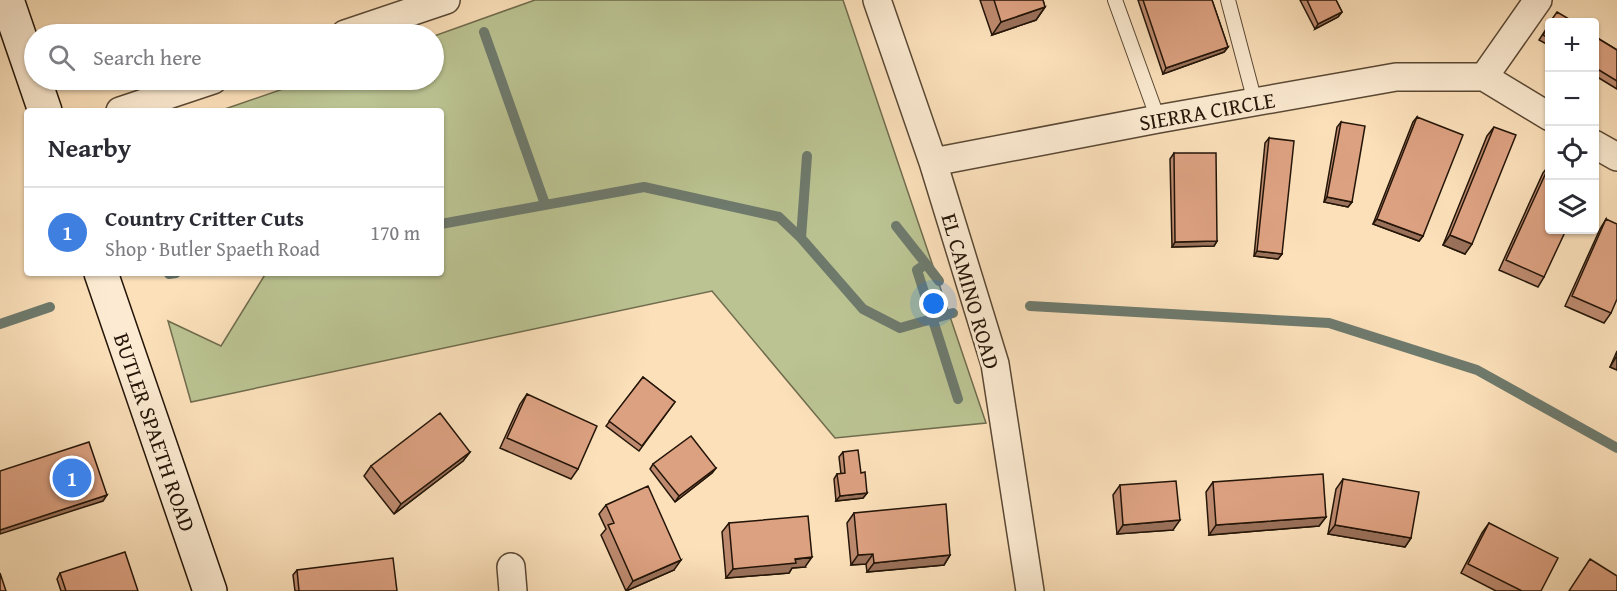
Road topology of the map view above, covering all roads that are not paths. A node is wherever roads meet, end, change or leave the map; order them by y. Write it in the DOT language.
graph roads {
  1 [pos="7,0"];
  2 [pos="446,0"];
  3 [pos="877,0"];
  4 [pos="1115,0"];
  5 [pos="1228,0"];
  6 [pos="1538,0"];
  7 [pos="375,24"];
  8 [pos="24,50"];
  9 [pos="1484,77"];
  10 [pos="38,90"];
  11 [pos="183,90"];
  12 [pos="1255,102"];
  13 [pos="44,108"];
  14 [pos="129,108"];
  15 [pos="1545,114"];
  16 [pos="1158,119"];
  17 [pos="1599,147"];
  18 [pos="1617,157"];
  19 [pos="933,162"];
  20 [pos="101,276"];
  21 [pos="210,591"];
  22 [pos="1030,591"];
  1 -- 8 [label="main road"];
  2 -- 7 [label="street"];
  3 -- 19 [label="street, EL CAMINO ROAD"];
  4 -- 16 [label="lane"];
  5 -- 12 [label="lane"];
  6 -- 9 [label="street"];
  9 -- 12 [label="street, SIERRA CIRCLE"];
  9 -- 15 [label="street"];
  10 -- 13 [label="main road"];
  11 -- 14 [label="street"];
  12 -- 16 [label="street, SIERRA CIRCLE"];
  16 -- 19 [label="street, SIERRA CIRCLE"];
  17 -- 18 [label="street"];
  19 -- 22 [label="street, EL CAMINO ROAD"];
  20 -- 21 [label="main road, BUTLER SPAETH ROAD"];
}
